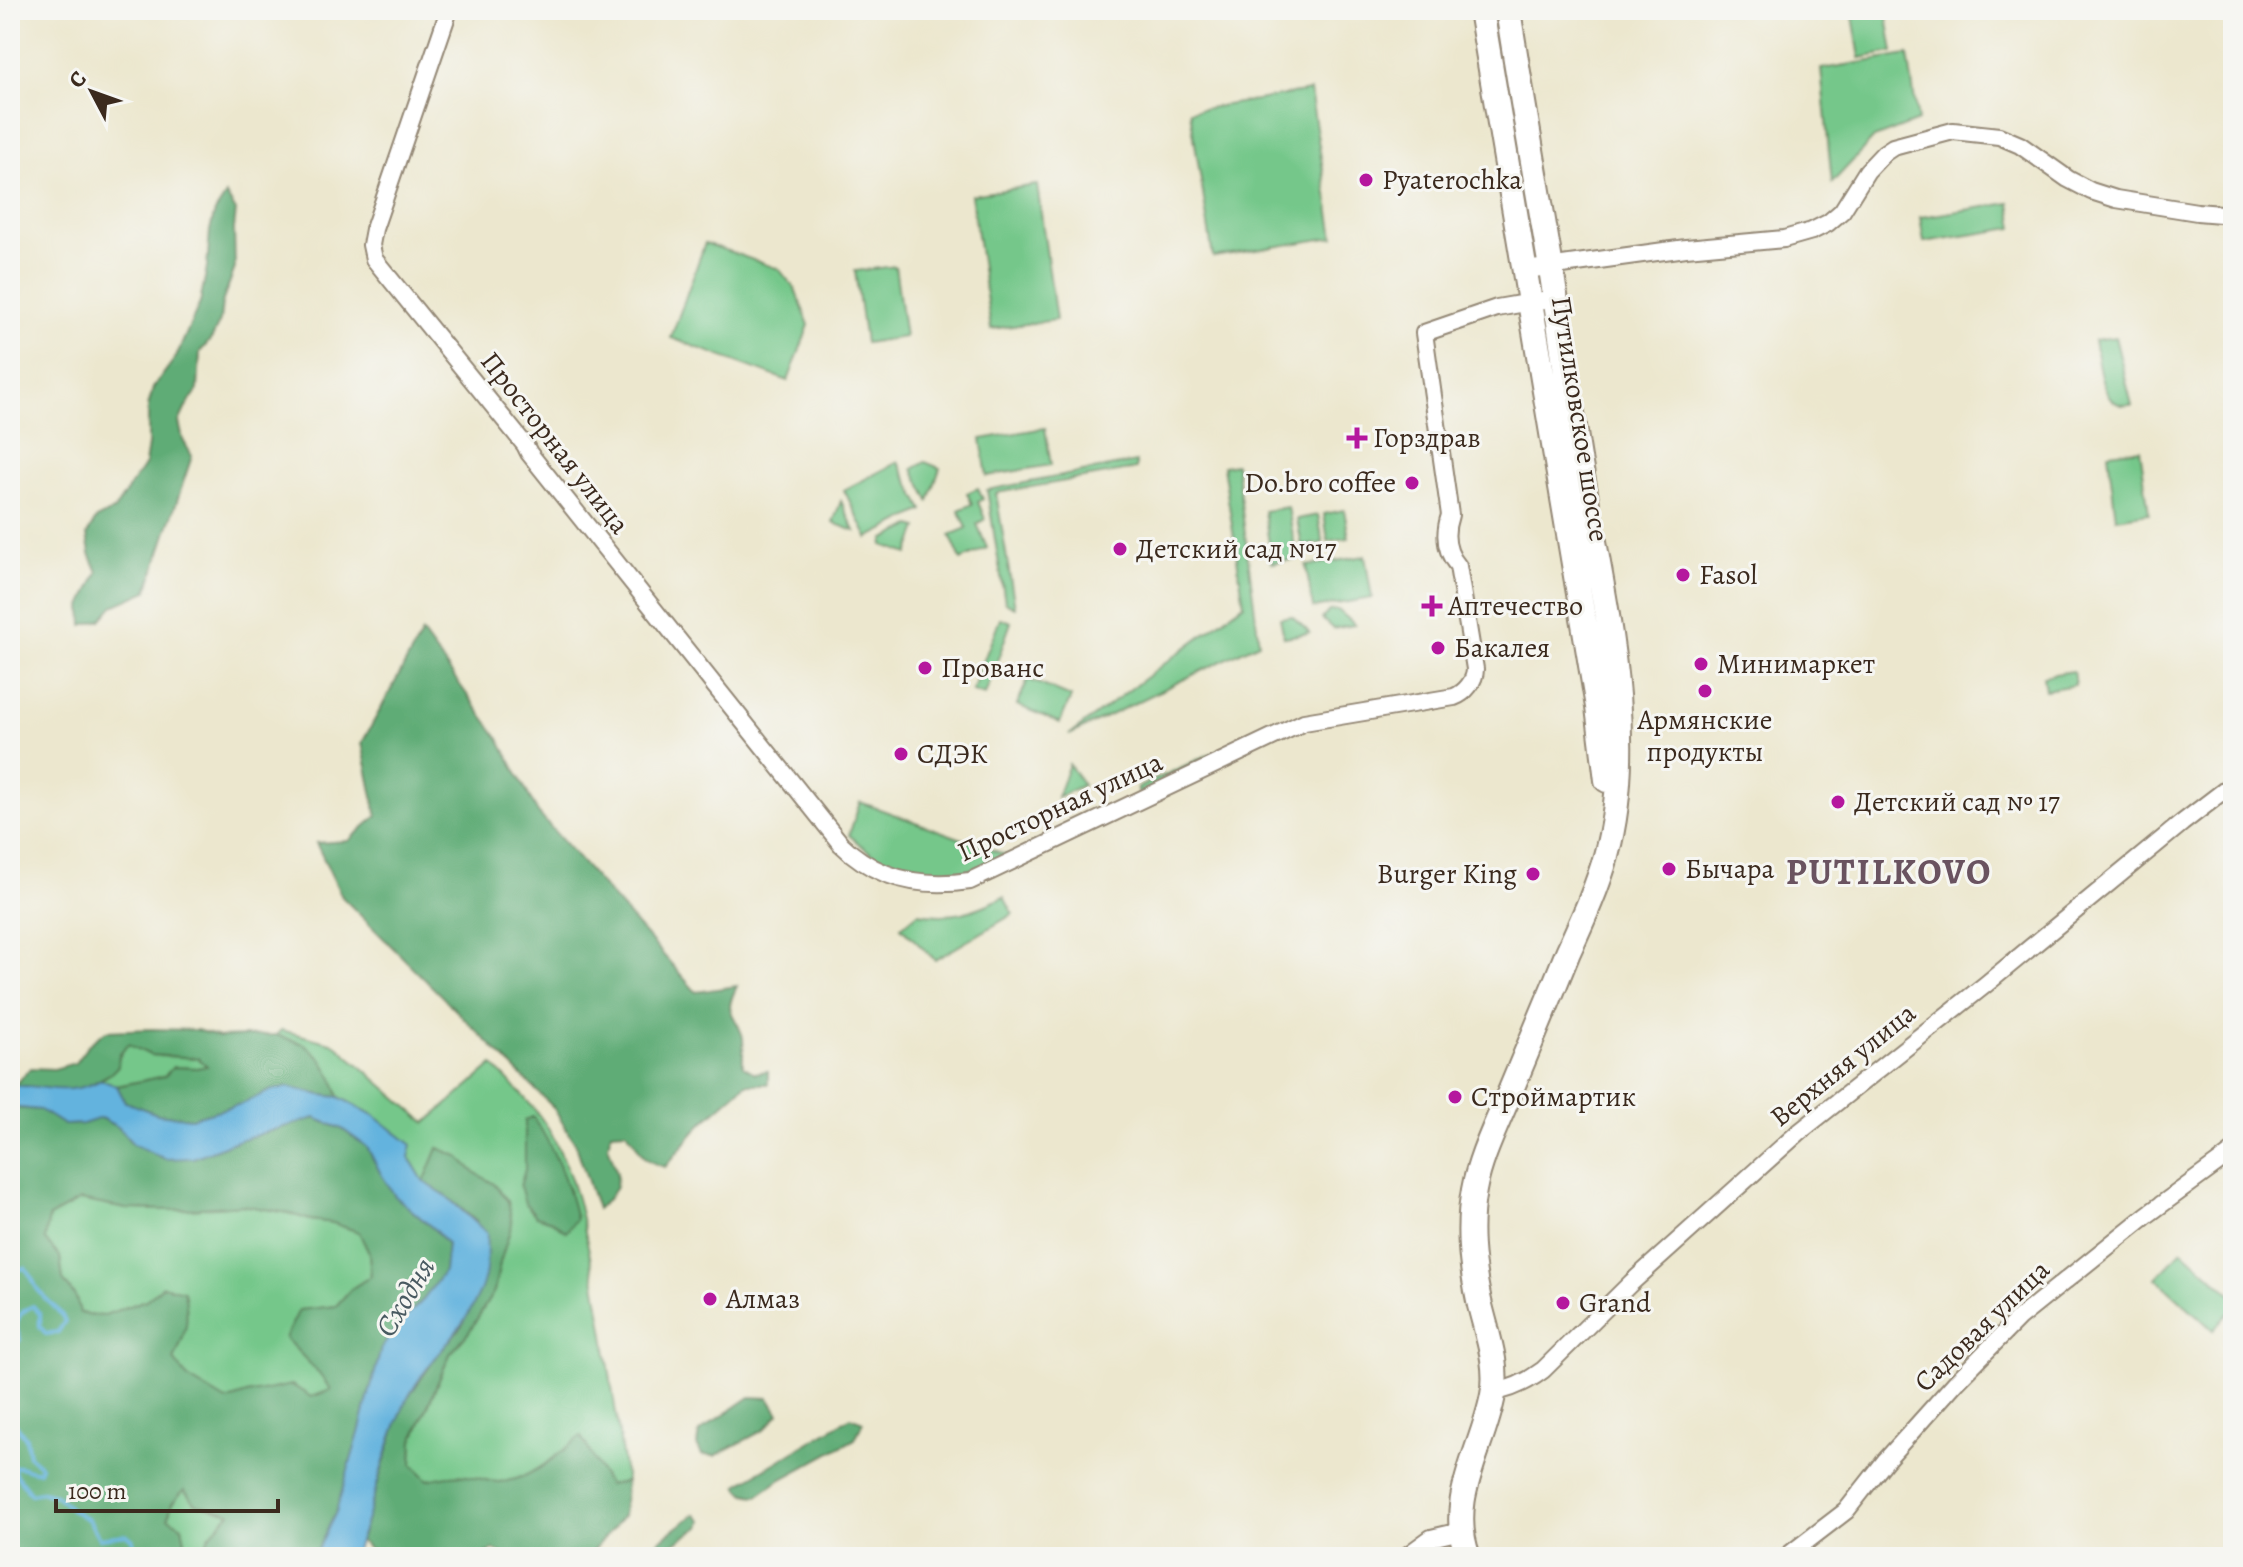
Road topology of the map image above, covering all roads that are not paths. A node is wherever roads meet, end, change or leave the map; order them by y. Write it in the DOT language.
graph roads {
  1 [pos="449,10"];
  2 [pos="1481,10"];
  3 [pos="1508,10"];
  4 [pos="2233,215"];
  5 [pos="1550,267"];
  6 [pos="1526,270"];
  7 [pos="1543,300"];
  8 [pos="2233,784"];
  9 [pos="2233,1152"];
  10 [pos="1494,1392"];
  11 [pos="1461,1531"];
  12 [pos="1405,1557"];
  13 [pos="1468,1557"];
  14 [pos="1786,1557"];
  1 -- 7 [label="street, Просторная улица"];
  2 -- 6 [label="main road, Путилковское шоссе"];
  3 -- 5 [label="main road, Путилковское шоссе"];
  4 -- 5 [label="street"];
  5 -- 6 [label="street"];
  5 -- 7 [label="main road, Путилковское шоссе"];
  6 -- 7 [label="main road, Путилковское шоссе"];
  7 -- 10 [label="main road, Путилковское шоссе"];
  8 -- 10 [label="street, Верхняя улица"];
  9 -- 14 [label="street, Садовая улица"];
  10 -- 11 [label="main road, Путилковское шоссе"];
  11 -- 12 [label="street"];
  11 -- 13 [label="main road, Путилковское шоссе"];
}
